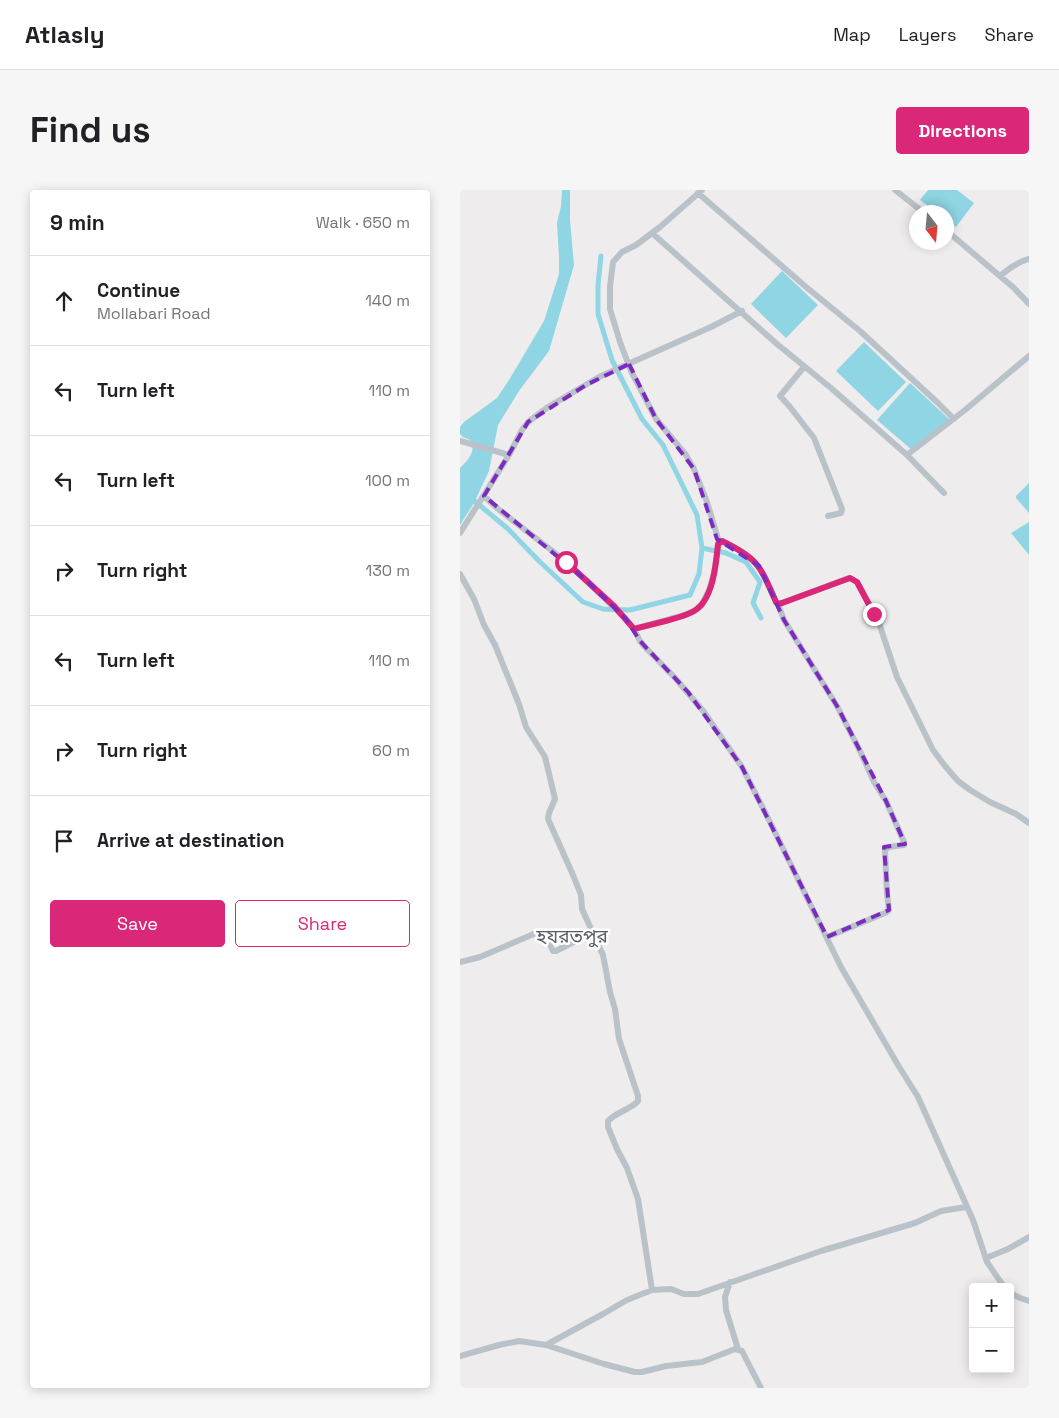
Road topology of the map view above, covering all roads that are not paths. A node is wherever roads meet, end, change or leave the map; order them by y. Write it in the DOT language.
graph roads {
  1 [pos="895,190"];
  2 [pos="700,192"];
  3 [pos="914,205"];
  4 [pos="652,233"];
  5 [pos="954,238"];
  6 [pos="1029,259"];
  7 [pos="1000,276"];
  8 [pos="1029,304"];
  9 [pos="742,311"];
  10 [pos="1029,356"];
  11 [pos="627,364"];
  12 [pos="804,366"];
  13 [pos="954,419"];
  14 [pos="460,441"];
  15 [pos="509,455"];
  16 [pos="907,455"];
  17 [pos="944,493"];
  18 [pos="480,501"];
  19 [pos="828,516"];
  20 [pos="460,534"];
  21 [pos="718,543"];
  22 [pos="460,574"];
  23 [pos="778,604"];
  24 [pos="634,629"];
  25 [pos="1029,823"];
  26 [pos="593,932"];
  27 [pos="827,937"];
  28 [pos="460,962"];
  29 [pos="966,1207"];
  30 [pos="1029,1237"];
  31 [pos="986,1258"];
  32 [pos="730,1282"];
  33 [pos="1002,1283"];
  34 [pos="652,1290"];
  35 [pos="1014,1295"];
  36 [pos="1029,1301"];
  37 [pos="546,1344"];
  38 [pos="738,1349"];
  39 [pos="460,1356"];
  40 [pos="760,1388"];
  1 -- 3 [label="street"];
  2 -- 4 [label="street"];
  2 -- 13 [label="street"];
  4 -- 9 [label="street"];
  4 -- 11 [label="street"];
  5 -- 7 [label="street"];
  6 -- 7 [label="street"];
  7 -- 8 [label="street"];
  9 -- 11 [label="street"];
  9 -- 12 [label="street"];
  10 -- 13 [label="street"];
  11 -- 15 [label="street"];
  11 -- 21 [label="street"];
  12 -- 16 [label="street"];
  12 -- 19 [label="street"];
  13 -- 16 [label="street"];
  14 -- 15 [label="street"];
  15 -- 18 [label="street"];
  16 -- 17 [label="street"];
  18 -- 20 [label="street"];
  18 -- 24 [label="street"];
  21 -- 23 [label="street"];
  21 -- 24 [label="street"];
  22 -- 26 [label="street"];
  23 -- 25 [label="street"];
  23 -- 27 [label="street"];
  24 -- 27 [label="street"];
  26 -- 28 [label="street"];
  26 -- 34 [label="street"];
  27 -- 29 [label="street"];
  29 -- 31 [label="street"];
  29 -- 32 [label="street"];
  30 -- 31 [label="street"];
  31 -- 33 [label="street"];
  32 -- 34 [label="street"];
  32 -- 38 [label="street"];
  34 -- 37 [label="street"];
  35 -- 36 [label="street"];
  37 -- 38 [label="street"];
  37 -- 39 [label="street"];
  38 -- 40 [label="street"];
}
